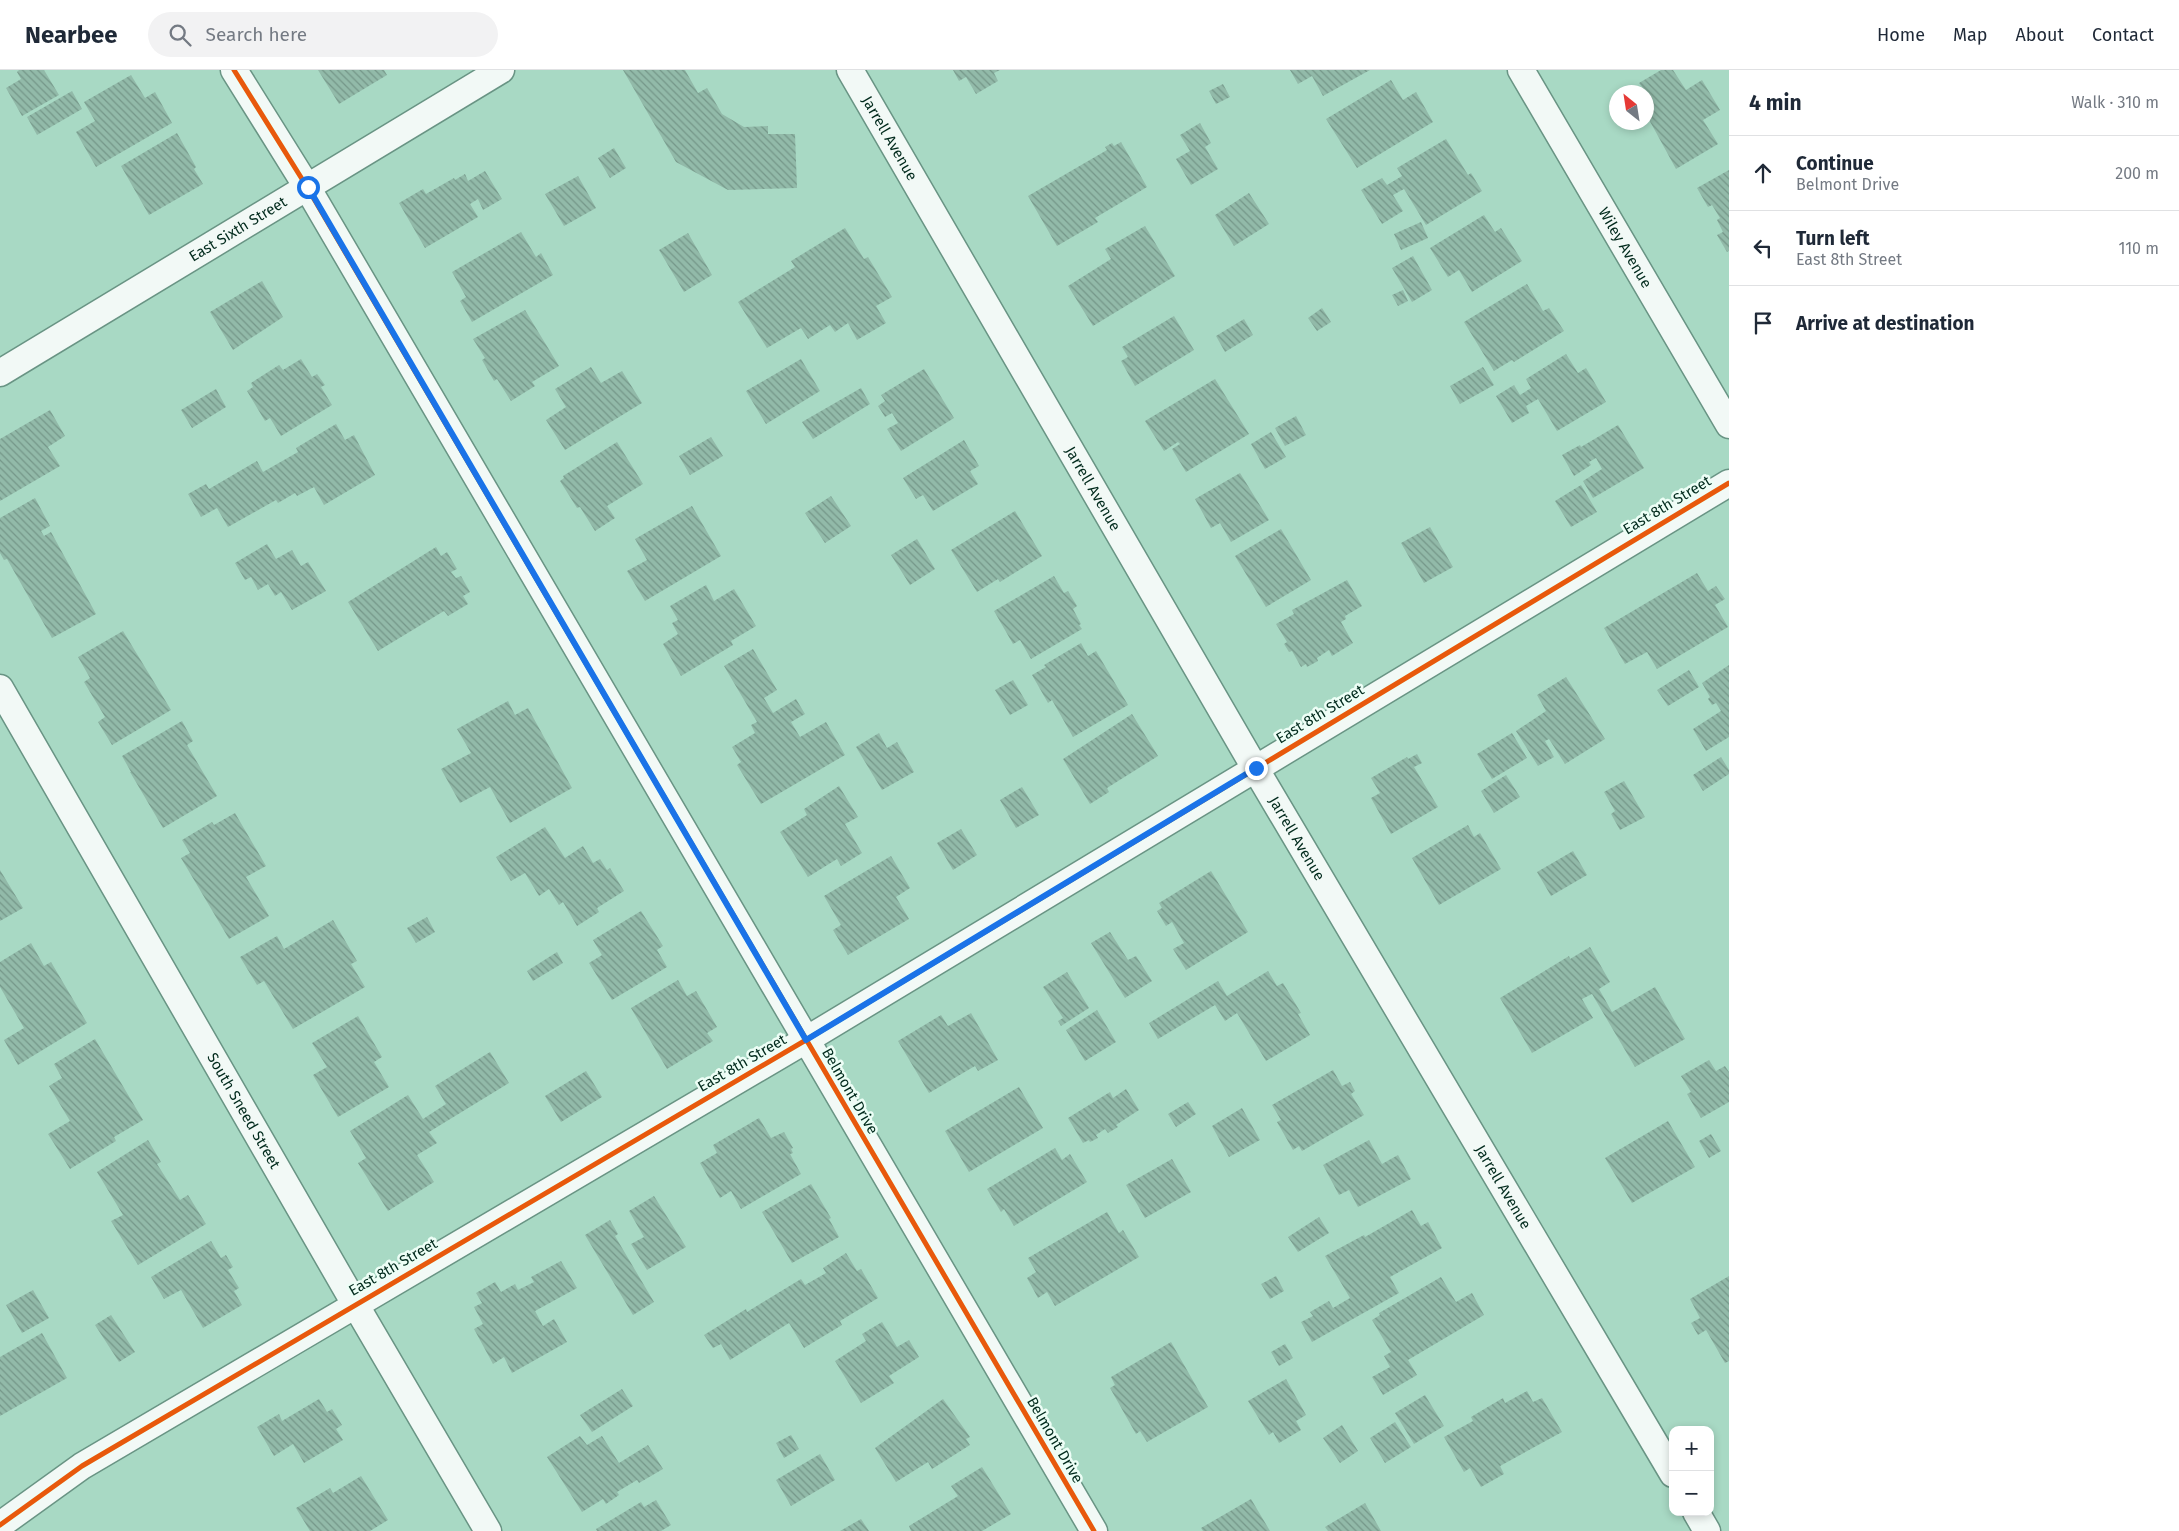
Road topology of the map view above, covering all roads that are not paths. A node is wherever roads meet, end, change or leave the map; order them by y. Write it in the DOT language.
graph roads {
  1 [pos="234,70"];
  2 [pos="501,70"];
  3 [pos="850,70"];
  4 [pos="1521,70"];
  5 [pos="308,187"];
  6 [pos="0,373"];
  7 [pos="1729,425"];
  8 [pos="1729,483"];
  9 [pos="0,688"];
  10 [pos="1256,768"];
  11 [pos="806,1040"];
  12 [pos="355,1304"];
  13 [pos="1671,1471"];
  14 [pos="1698,1516"];
  15 [pos="0,1525"];
  16 [pos="488,1531"];
  17 [pos="1094,1531"];
  18 [pos="1707,1531"];
  1 -- 5 [label="street, Belmont Drive"];
  2 -- 5 [label="street, East Sixth Street"];
  3 -- 10 [label="street, Jarrell Avenue"];
  4 -- 7 [label="street, Wiley Avenue"];
  5 -- 6 [label="street, East Sixth Street"];
  5 -- 11 [label="street, Belmont Drive"];
  8 -- 10 [label="street, East 8th Street"];
  9 -- 12 [label="street, South Sneed Street"];
  10 -- 11 [label="street, East 8th Street"];
  10 -- 13 [label="street, Jarrell Avenue"];
  11 -- 12 [label="street, East 8th Street"];
  11 -- 17 [label="street, Belmont Drive"];
  12 -- 15 [label="street, East 8th Street"];
  12 -- 16 [label="street, South Sneed Street"];
  14 -- 18 [label="street"];
}
